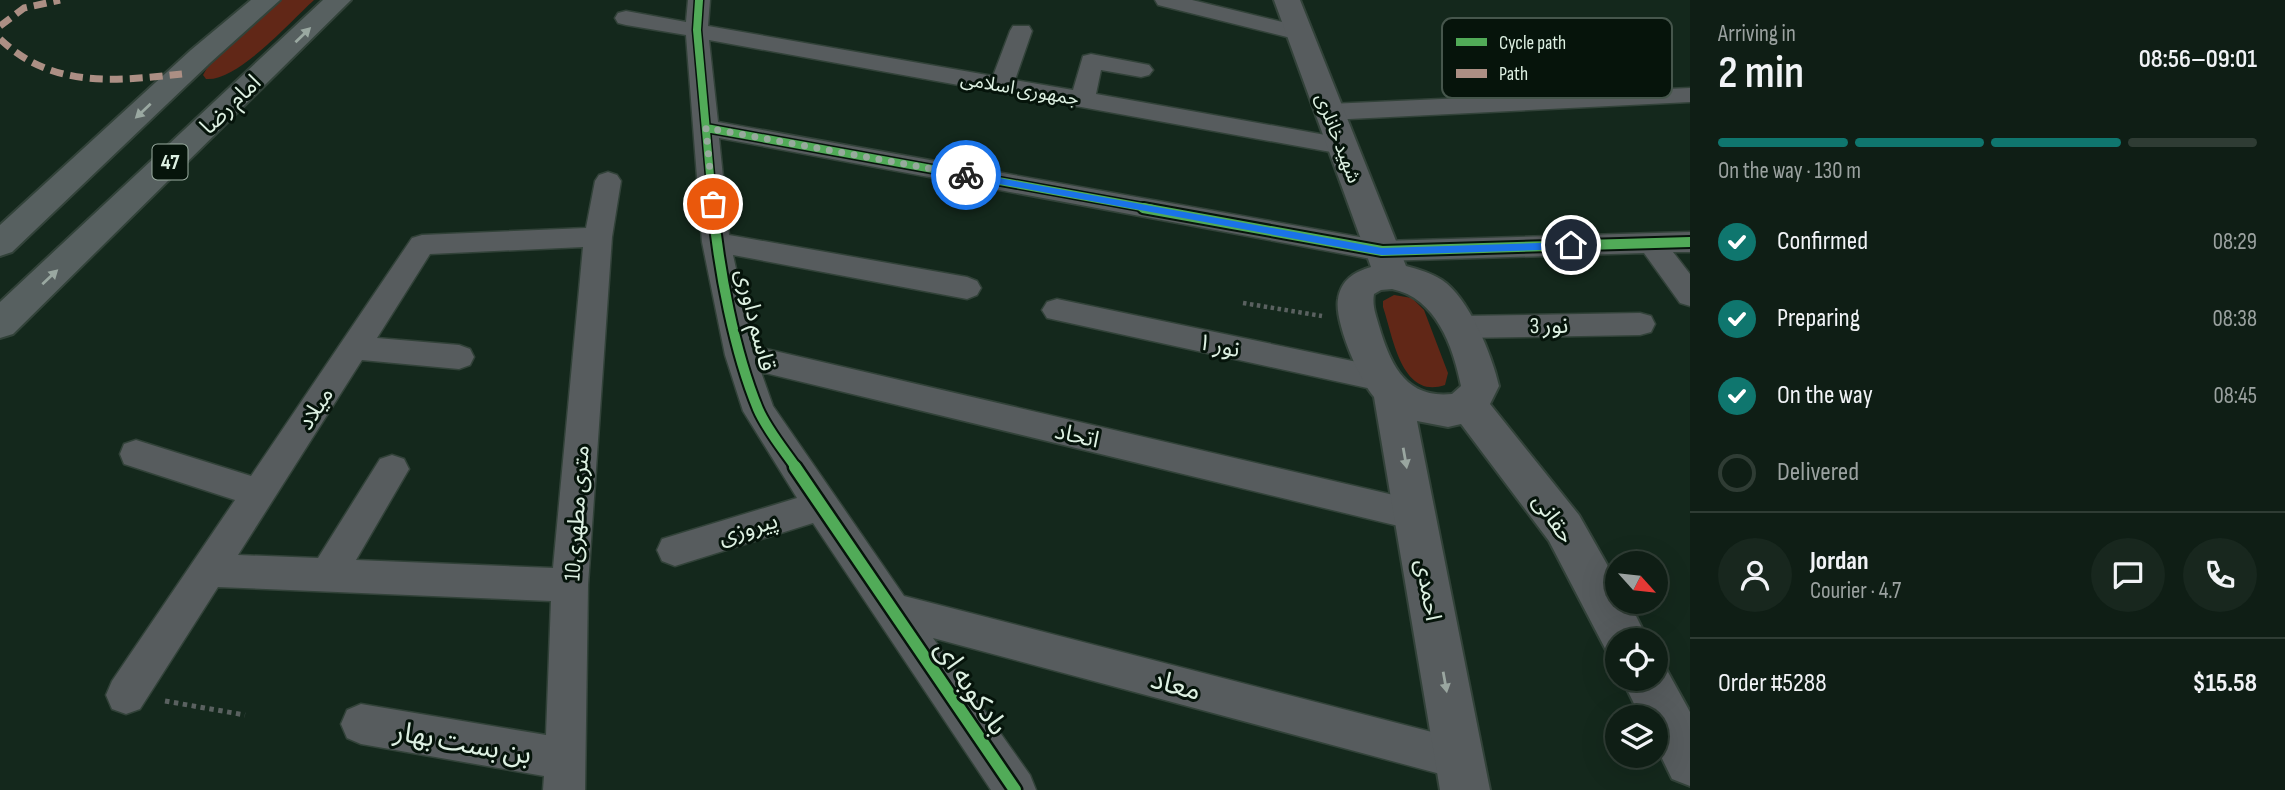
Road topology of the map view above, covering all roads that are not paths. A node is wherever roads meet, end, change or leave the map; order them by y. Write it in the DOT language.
graph roads {
  1 [pos="267,0"];
  2 [pos="338,0"];
  3 [pos="699,0"];
  4 [pos="1166,0"];
  5 [pos="1287,0"];
  6 [pos="626,18"];
  7 [pos="697,30"];
  8 [pos="1021,31"];
  9 [pos="1299,33"];
  10 [pos="201,56"];
  11 [pos="270,67"];
  12 [pos="1141,70"];
  13 [pos="1002,85"];
  14 [pos="1690,95"];
  15 [pos="1672,96"];
  16 [pos="1626,98"];
  17 [pos="1083,99"];
  18 [pos="1329,112"];
  19 [pos="706,128"];
  20 [pos="1342,146"];
  21 [pos="608,181"];
  22 [pos="598,237"];
  23 [pos="716,242"];
  24 [pos="1690,242"];
  25 [pos="1651,243"];
  26 [pos="0,244"];
  27 [pos="1387,263"];
  28 [pos="967,288"];
  29 [pos="1690,295"];
  30 [pos="1057,310"];
  31 [pos="0,324"];
  32 [pos="1640,324"];
  33 [pos="1458,327"];
  34 [pos="354,348"];
  35 [pos="740,355"];
  36 [pos="459,357"];
  37 [pos="1387,385"];
  38 [pos="1468,404"];
  39 [pos="136,454"];
  40 [pos="392,469"];
  41 [pos="258,494"];
  42 [pos="821,506"];
  43 [pos="1415,515"];
  44 [pos="675,550"];
  45 [pos="208,570"];
  46 [pos="327,575"];
  47 [pos="570,585"];
  48 [pos="892,610"];
  49 [pos="1618,628"];
  50 [pos="1652,691"];
  51 [pos="126,695"];
  52 [pos="361,724"];
  53 [pos="1690,761"];
  54 [pos="565,775"];
  55 [pos="1462,775"];
  56 [pos="1015,790"];
  1 -- 10 [label="highway, 47"];
  11 -- 2 [label="highway, امام رضا / 47, one-way"];
  3 -- 7 [label="street, قاسم داوری"];
  4 -- 9 [label="street"];
  5 -- 9 [label="street, شهید خانلری"];
  6 -- 7 [label="street, جمهوری اسلامی"];
  7 -- 13 [label="street, جمهوری اسلامی"];
  7 -- 19 [label="street, قاسم داوری"];
  8 -- 13 [label="street"];
  9 -- 18 [label="street, شهید خانلری"];
  10 -- 11 [label="highway"];
  10 -- 26 [label="highway, 47, one-way"];
  31 -- 11 [label="highway, امام رضا / 47, one-way"];
  12 -- 17 [label="street"];
  13 -- 17 [label="street, جمهوری اسلامی"];
  14 -- 15 [label="street"];
  16 -- 18 [label="street"];
  17 -- 20 [label="street, جمهوری اسلامی"];
  18 -- 20 [label="street, شهید خانلری"];
  19 -- 23 [label="street, قاسم داوری"];
  19 -- 27 [label="street"];
  20 -- 27 [label="street, شهید خانلری"];
  21 -- 22 [label="street, 10متری مطهری"];
  22 -- 34 [label="street, میلاد"];
  22 -- 47 [label="street, 10متری مطهری"];
  23 -- 28 [label="street"];
  23 -- 35 [label="street, قاسم داوری"];
  24 -- 25 [label="street"];
  25 -- 27 [label="street"];
  25 -- 29 [label="street"];
  27 -- 33 [label="street"];
  27 -- 37 [label="street, احمدی"];
  30 -- 37 [label="street, نور ۱"];
  32 -- 33 [label="street, نور 3"];
  33 -- 38 [label="street"];
  34 -- 36 [label="street"];
  34 -- 41 [label="street, میلاد"];
  35 -- 42 [label="street, قاسم داوری"];
  35 -- 43 [label="street, اتحاد"];
  37 -- 38 [label="street"];
  37 -- 43 [label="street, احمدی, one-way"];
  38 -- 49 [label="street, حقانی"];
  39 -- 41 [label="street"];
  40 -- 46 [label="street"];
  41 -- 45 [label="street, میلاد"];
  42 -- 44 [label="street, پیروزی"];
  42 -- 48 [label="street, قاسم داوری"];
  43 -- 55 [label="street, احمدی, one-way"];
  45 -- 46 [label="street"];
  45 -- 51 [label="street, میلاد"];
  46 -- 47 [label="street"];
  47 -- 54 [label="street, 10متری مطهری"];
  48 -- 55 [label="street, معاد"];
  48 -- 56 [label="street, بادکوبه ای"];
  50 -- 53 [label="street"];
  52 -- 54 [label="street, بن بست بهار"];
}
